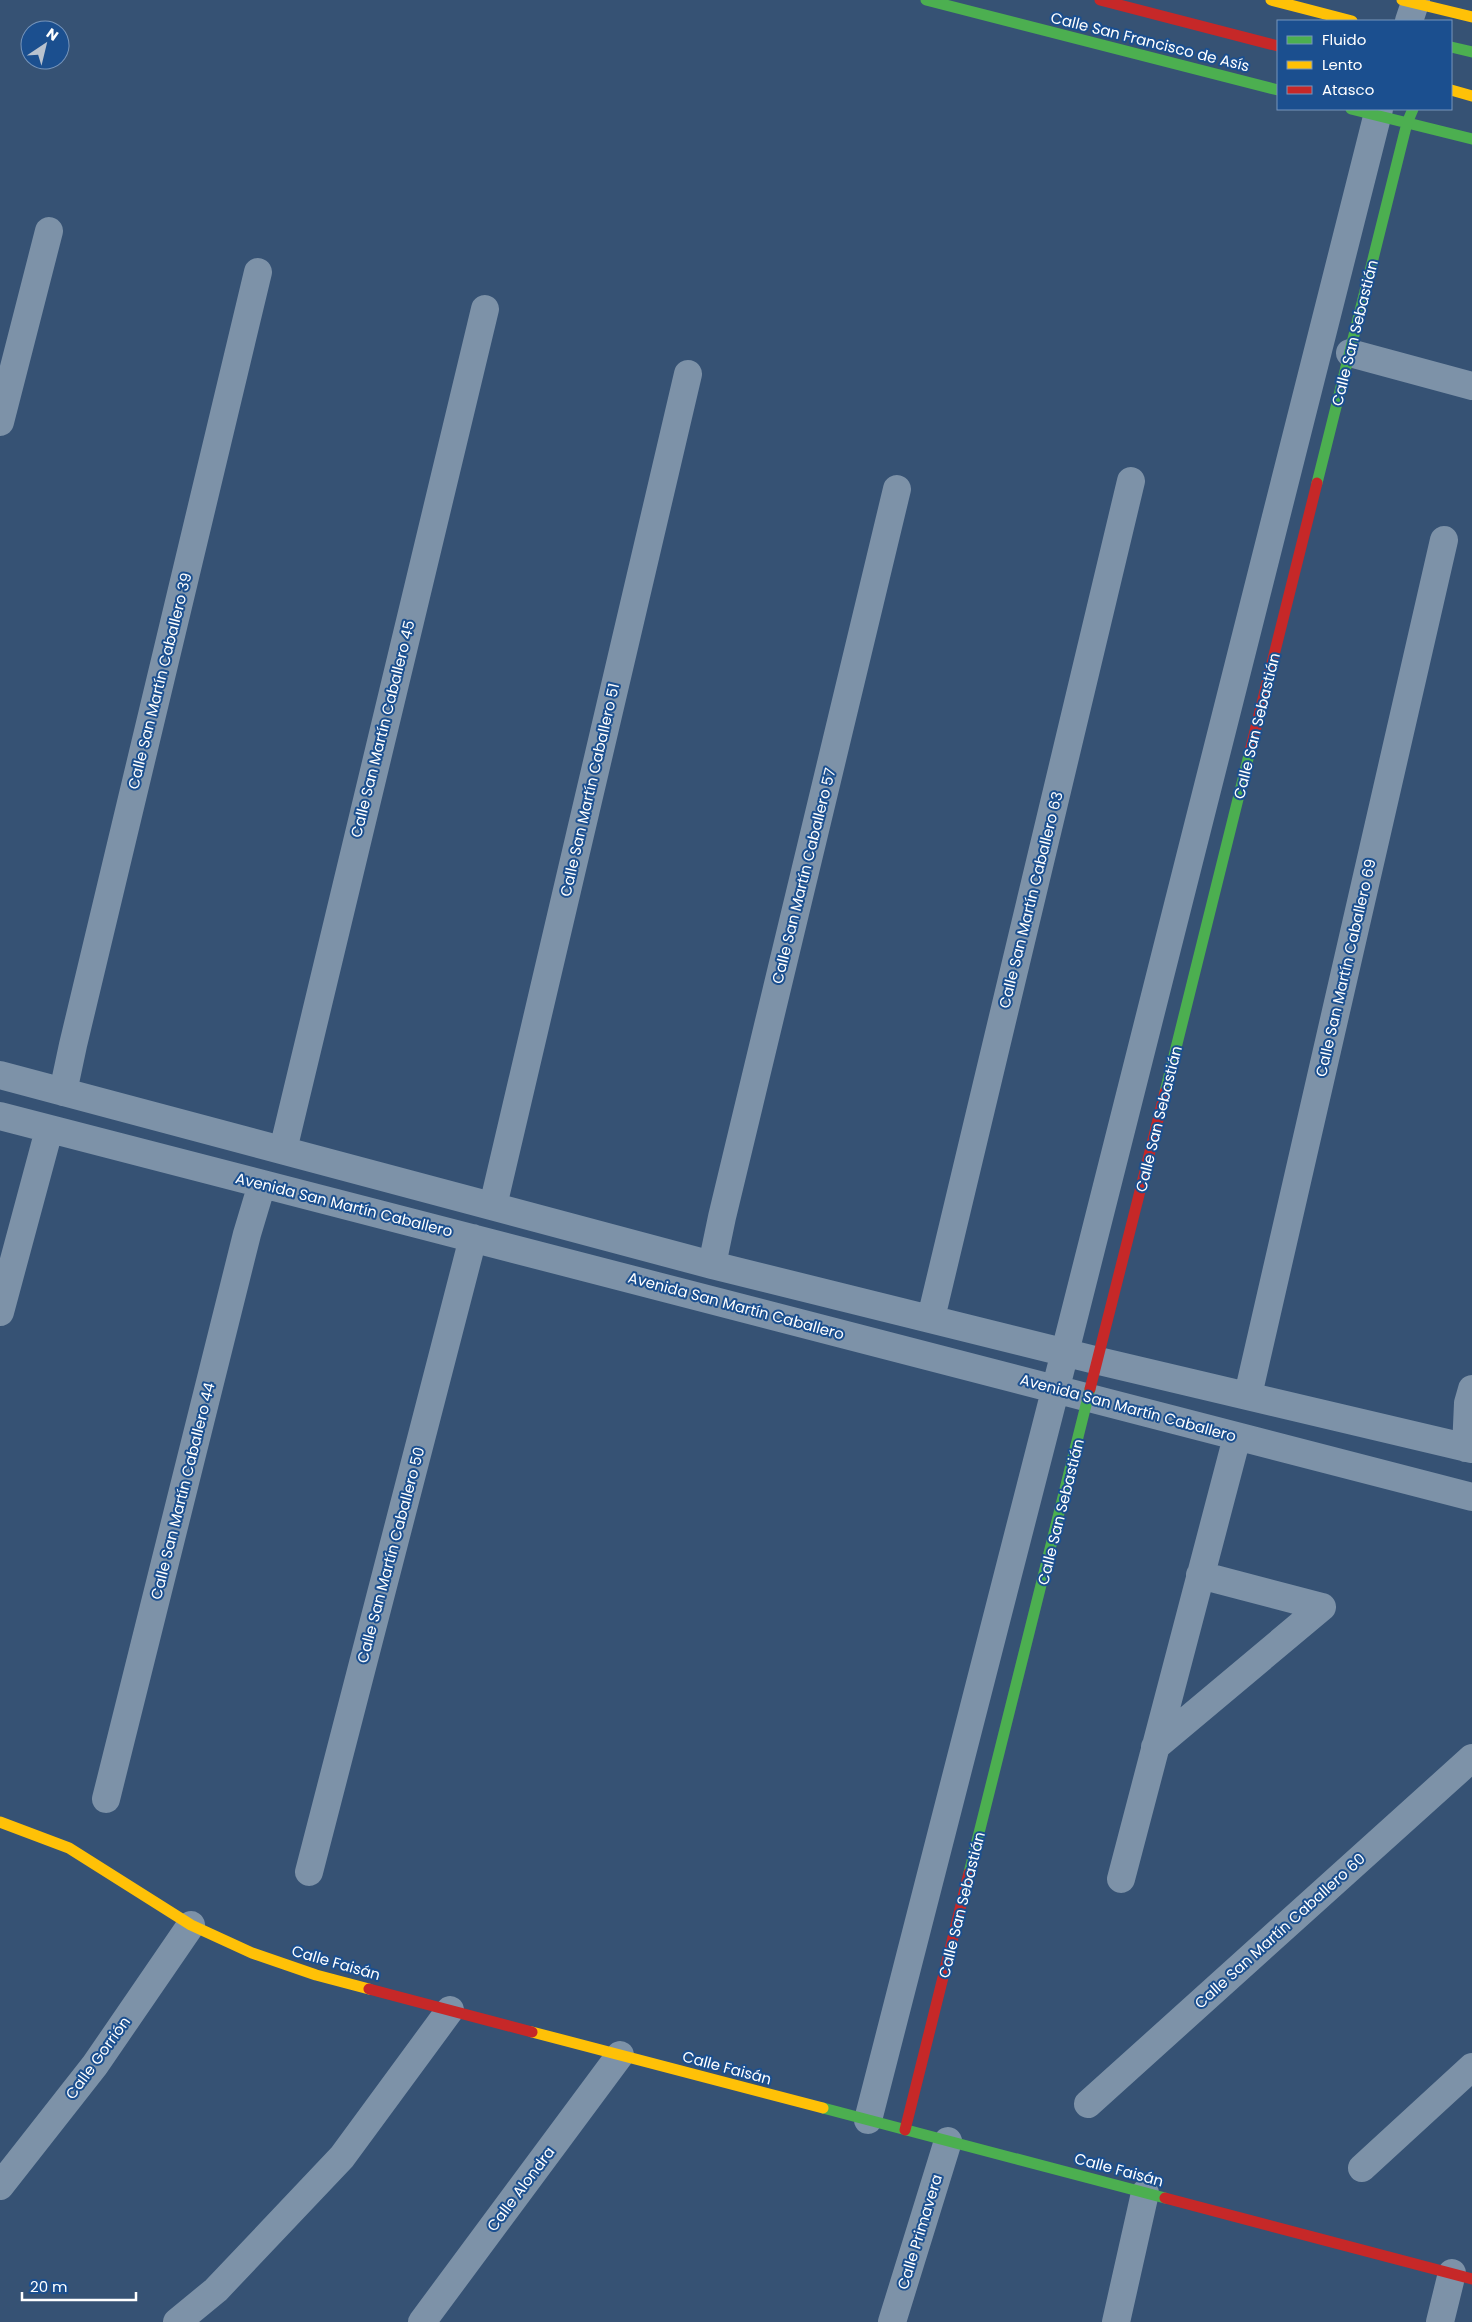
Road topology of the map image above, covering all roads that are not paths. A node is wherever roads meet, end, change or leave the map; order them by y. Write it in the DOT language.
graph roads {
  1 [pos="926,0"];
  2 [pos="1100,0"];
  3 [pos="1271,0"];
  4 [pos="1411,6"];
  5 [pos="1456,12"];
  6 [pos="1348,20"];
  7 [pos="1277,46"];
  8 [pos="1452,47"];
  9 [pos="1472,52"];
  10 [pos="1277,90"];
  11 [pos="1452,90"];
  12 [pos="1472,96"];
  13 [pos="1413,110"];
  14 [pos="1369,111"];
  15 [pos="1408,123"];
  16 [pos="1472,139"];
  17 [pos="49,231"];
  18 [pos="258,272"];
  19 [pos="485,309"];
  20 [pos="1350,353"];
  21 [pos="688,374"];
  22 [pos="1472,386"];
  23 [pos="0,422"];
  24 [pos="1131,481"];
  25 [pos="897,488"];
  26 [pos="1444,540"];
  27 [pos="0,1074"];
  28 [pos="63,1092"];
  29 [pos="0,1116"];
  30 [pos="49,1130"];
  31 [pos="283,1150"];
  32 [pos="262,1184"];
  33 [pos="493,1206"];
  34 [pos="473,1238"];
  35 [pos="712,1265"];
  36 [pos="0,1312"];
  37 [pos="931,1318"];
  38 [pos="1065,1352"];
  39 [pos="1099,1361"];
  40 [pos="1472,1388"];
  41 [pos="1055,1389"];
  42 [pos="1248,1396"];
  43 [pos="1090,1398"];
  44 [pos="1238,1437"];
  45 [pos="1469,1449"];
  46 [pos="1472,1497"];
  47 [pos="1200,1575"];
  48 [pos="1155,1747"];
  49 [pos="1472,1758"];
  50 [pos="106,1799"];
  51 [pos="0,1822"];
  52 [pos="309,1872"];
  53 [pos="1122,1879"];
  54 [pos="191,1925"];
  55 [pos="450,2010"];
  56 [pos="620,2055"];
  57 [pos="1472,2067"];
  58 [pos="1088,2104"];
  59 [pos="868,2120"];
  60 [pos="906,2130"];
  61 [pos="948,2141"];
  62 [pos="1362,2168"];
  63 [pos="0,2186"];
  64 [pos="1145,2192"];
  65 [pos="1462,2276"];
  66 [pos="177,2322"];
  67 [pos="422,2322"];
  68 [pos="892,2322"];
  69 [pos="1116,2322"];
  70 [pos="1440,2322"];
  1 -- 10 [label="street, Calle San Francisco de Asís"];
  2 -- 7 [label="street, Calle San Francisco de Asís"];
  3 -- 6 [label="street"];
  4 -- 5 [label="street"];
  8 -- 9 [label="street"];
  11 -- 12 [label="street"];
  13 -- 15 [label="street, Calle San Sebastián"];
  14 -- 15 [label="street"];
  14 -- 38 [label="street"];
  15 -- 16 [label="street"];
  15 -- 20 [label="street, Calle San Sebastián"];
  17 -- 23 [label="street"];
  18 -- 28 [label="street, Calle San Martín Caballero 39"];
  19 -- 31 [label="street, Calle San Martín Caballero 45"];
  20 -- 22 [label="street"];
  20 -- 39 [label="street, Calle San Sebastián"];
  21 -- 33 [label="street, Calle San Martín Caballero 51"];
  24 -- 37 [label="street, Calle San Martín Caballero 63"];
  25 -- 35 [label="street, Calle San Martín Caballero 57"];
  26 -- 42 [label="street, Calle San Martín Caballero 69"];
  27 -- 28 [label="street"];
  28 -- 31 [label="street"];
  29 -- 30 [label="street, Avenida San Martín Caballero"];
  30 -- 32 [label="street, Avenida San Martín Caballero"];
  30 -- 36 [label="street"];
  31 -- 33 [label="street"];
  32 -- 34 [label="street, Avenida San Martín Caballero"];
  32 -- 50 [label="street, Calle San Martín Caballero 44"];
  33 -- 35 [label="street"];
  34 -- 41 [label="street, Avenida San Martín Caballero"];
  34 -- 52 [label="street, Calle San Martín Caballero 50"];
  35 -- 37 [label="street"];
  37 -- 38 [label="street"];
  38 -- 39 [label="street"];
  38 -- 41 [label="street"];
  39 -- 42 [label="street"];
  39 -- 43 [label="street, Calle San Sebastián"];
  40 -- 45 [label="street"];
  41 -- 43 [label="street, Avenida San Martín Caballero"];
  41 -- 59 [label="street"];
  42 -- 45 [label="street"];
  43 -- 44 [label="street, Avenida San Martín Caballero"];
  43 -- 60 [label="street, Calle San Sebastián"];
  44 -- 46 [label="street, Avenida San Martín Caballero"];
  44 -- 47 [label="street"];
  47 -- 48 [label="street"];
  47 -- 48 [label="street"];
  48 -- 53 [label="street"];
  49 -- 58 [label="street, Calle San Martín Caballero 60"];
  51 -- 54 [label="street, Calle Faisán"];
  54 -- 55 [label="street, Calle Faisán"];
  54 -- 63 [label="street, Calle Gorrión"];
  55 -- 56 [label="street, Calle Faisán"];
  55 -- 66 [label="street"];
  56 -- 59 [label="street, Calle Faisán"];
  56 -- 67 [label="street, Calle Alondra"];
  57 -- 62 [label="street"];
  59 -- 60 [label="street, Calle Faisán"];
  60 -- 61 [label="street, Calle Faisán"];
  61 -- 64 [label="street, Calle Faisán"];
  61 -- 68 [label="street, Calle Primavera"];
  64 -- 65 [label="street, Calle Faisán"];
  64 -- 69 [label="street"];
  65 -- 70 [label="street"];
}
